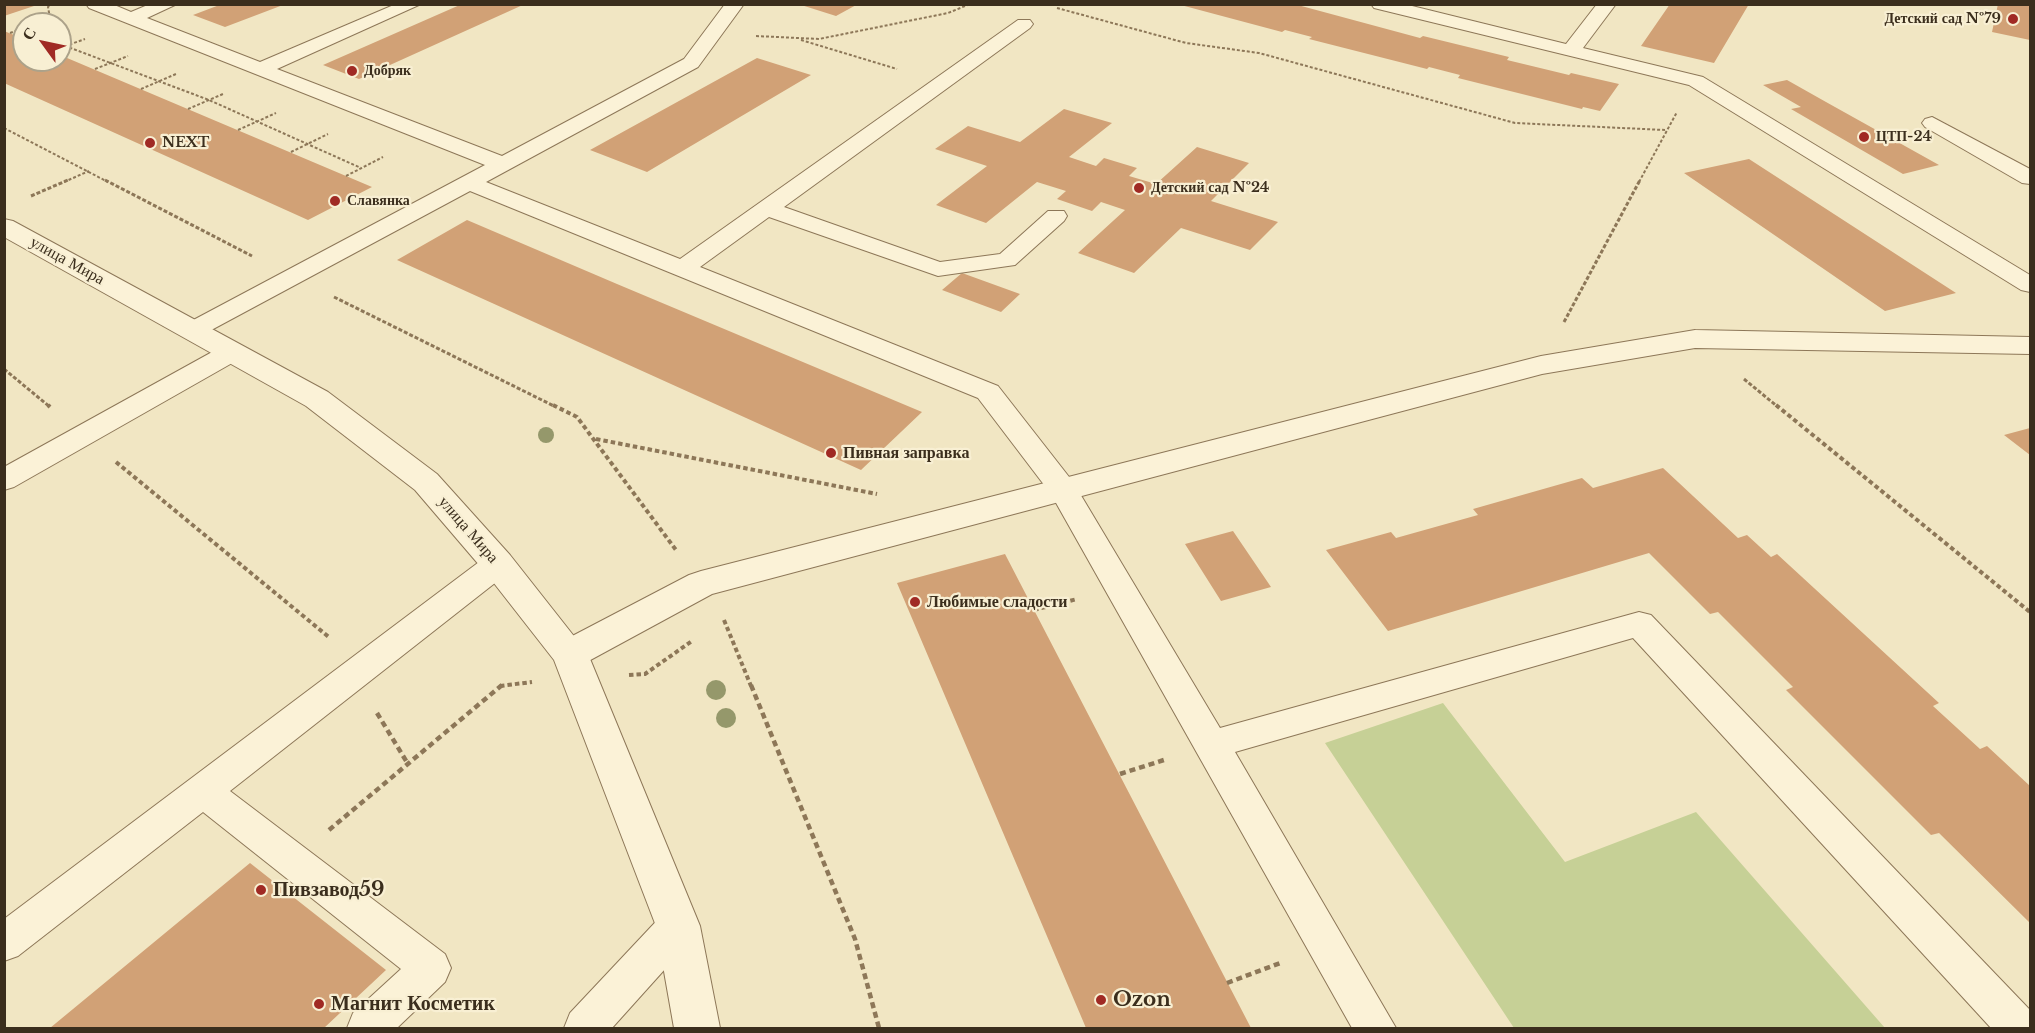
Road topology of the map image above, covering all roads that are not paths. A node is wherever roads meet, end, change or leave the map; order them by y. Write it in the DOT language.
graph roads {
  1 [pos="95,4"];
  2 [pos="168,4"];
  3 [pos="412,4"];
  4 [pos="735,4"];
  5 [pos="1380,4"];
  6 [pos="1606,4"];
  7 [pos="131,18"];
  8 [pos="1024,24"];
  9 [pos="1571,50"];
  10 [pos="260,69"];
  11 [pos="1932,123"];
  12 [pos="503,164"];
  13 [pos="2031,178"];
  14 [pos="468,182"];
  15 [pos="766,208"];
  16 [pos="1056,216"];
  17 [pos="7,229"];
  18 [pos="682,269"];
  19 [pos="2031,285"];
  20 [pos="193,330"];
  21 [pos="2031,346"];
  22 [pos="232,352"];
  23 [pos="4,480"];
  24 [pos="1063,489"];
  25 [pos="498,564"];
  26 [pos="570,654"];
  27 [pos="1210,745"];
  28 [pos="203,791"];
  29 [pos="678,926"];
  30 [pos="4,943"];
  31 [pos="368,1029"];
  32 [pos="585,1029"];
  33 [pos="697,1029"];
  34 [pos="1375,1029"];
  35 [pos="2019,1029"];
  1 -- 7 [label="lane"];
  2 -- 7 [label="lane"];
  3 -- 10 [label="lane"];
  4 -- 12 [label="lane"];
  5 -- 9 [label="lane"];
  6 -- 9 [label="lane"];
  7 -- 10 [label="lane"];
  8 -- 15 [label="lane"];
  9 -- 19 [label="lane"];
  10 -- 12 [label="lane"];
  11 -- 13 [label="lane"];
  12 -- 14 [label="lane"];
  14 -- 18 [label="lane"];
  14 -- 20 [label="lane"];
  15 -- 16 [label="lane"];
  15 -- 18 [label="lane"];
  17 -- 20 [label="street, улица Мира"];
  18 -- 24 [label="lane"];
  20 -- 22 [label="street, улица Мира"];
  21 -- 24 [label="street"];
  22 -- 23 [label="lane"];
  22 -- 25 [label="street, улица Мира"];
  24 -- 26 [label="street"];
  24 -- 27 [label="lane"];
  25 -- 26 [label="street, улица Мира"];
  25 -- 28 [label="lane"];
  26 -- 29 [label="street, улица Мира"];
  27 -- 34 [label="lane"];
  27 -- 35 [label="lane"];
  28 -- 30 [label="lane"];
  28 -- 31 [label="lane"];
  29 -- 32 [label="lane"];
  29 -- 33 [label="street, улица Мира"];
}
